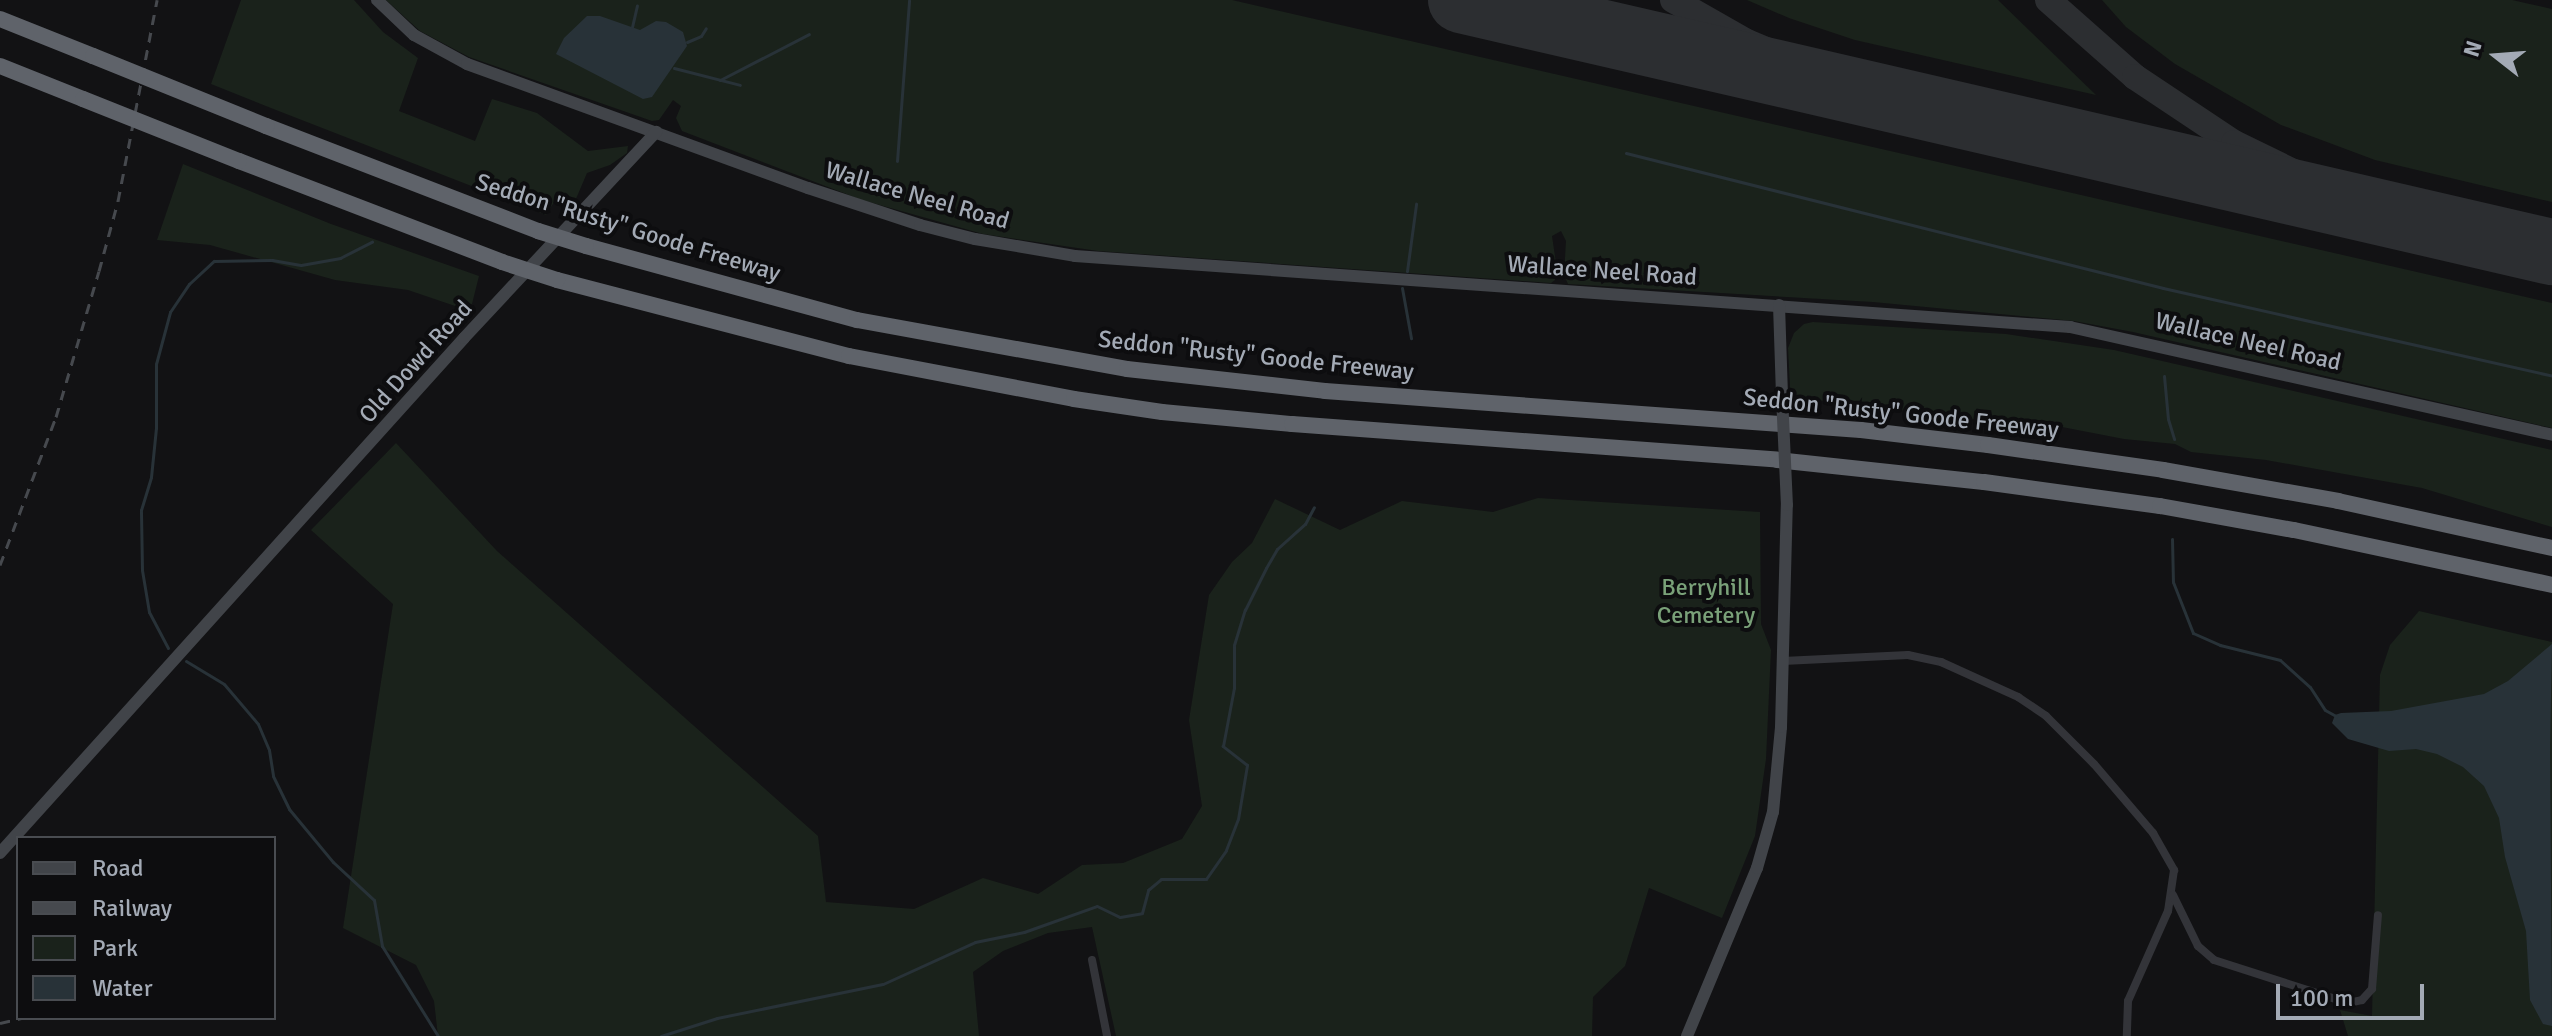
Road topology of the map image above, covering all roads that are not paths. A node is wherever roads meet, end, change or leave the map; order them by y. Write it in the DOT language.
graph roads {
  1 [pos="377,0"];
  2 [pos="0,19"];
  3 [pos="0,66"];
  4 [pos="656,132"];
  5 [pos="1779,305"];
  6 [pos="2552,435"];
  7 [pos="2552,548"];
  8 [pos="2552,585"];
  9 [pos="1783,661"];
  10 [pos="0,853"];
  11 [pos="2173,894"];
  12 [pos="2378,915"];
  13 [pos="1092,960"];
  14 [pos="1107,1036"];
  15 [pos="1687,1036"];
  16 [pos="2127,1036"];
  1 -- 4 [label="street"];
  2 -- 7 [label="highway, Seddon \"Rusty\" Goode Freeway, bridge"];
  3 -- 8 [label="highway, bridge"];
  4 -- 5 [label="street, Wallace Neel Road"];
  4 -- 10 [label="street, Old Dowd Road"];
  5 -- 6 [label="street, Wallace Neel Road"];
  5 -- 9 [label="street, bridge"];
  9 -- 11 [label="street"];
  9 -- 15 [label="street"];
  11 -- 12 [label="street"];
  11 -- 16 [label="street"];
  13 -- 14 [label="street"];
}
